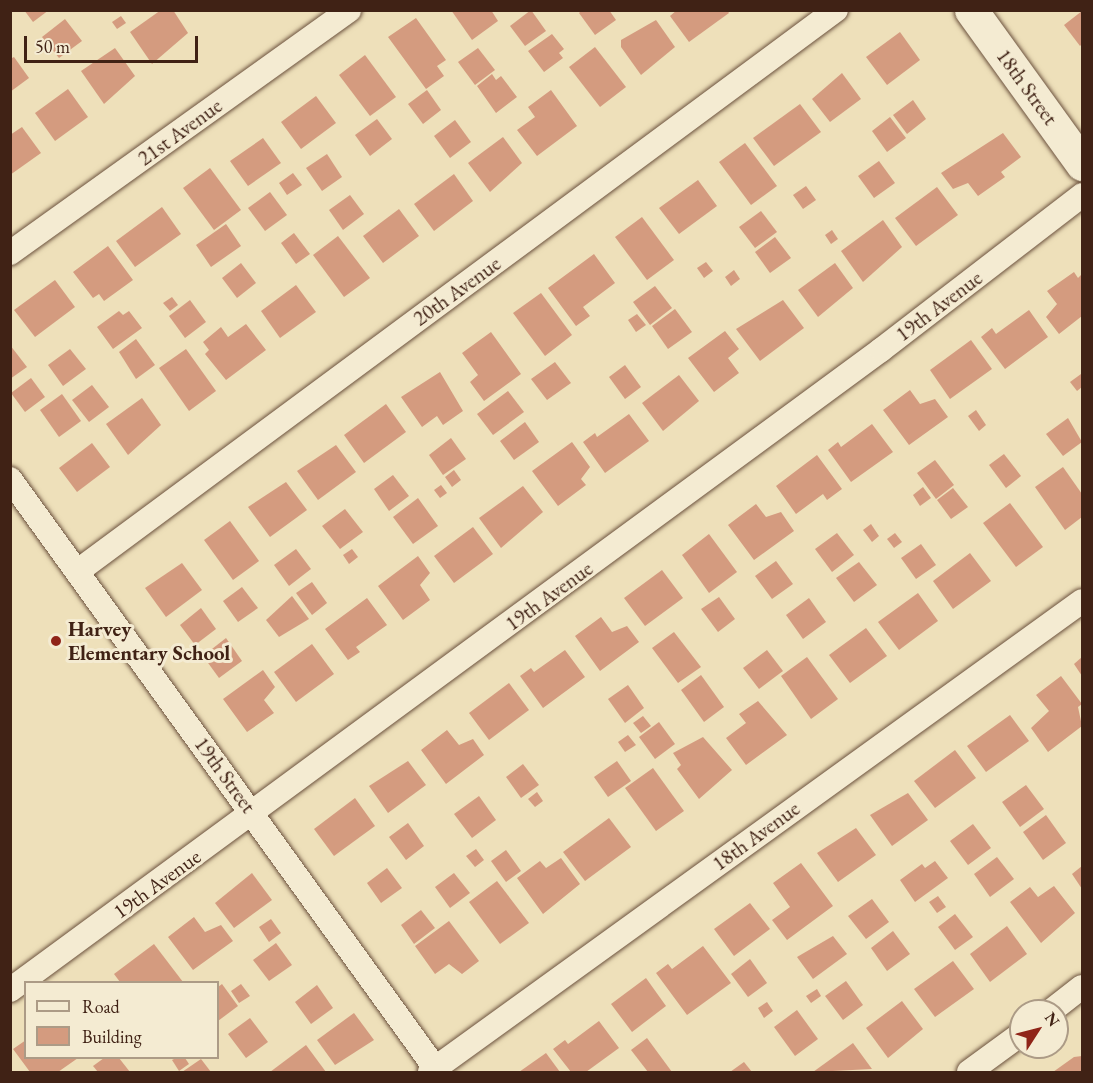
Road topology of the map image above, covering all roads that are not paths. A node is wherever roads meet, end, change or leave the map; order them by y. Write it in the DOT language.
graph roads {
  1 [pos="349,10"];
  2 [pos="836,10"];
  3 [pos="971,10"];
  4 [pos="1083,164"];
  5 [pos="1083,195"];
  6 [pos="10,253"];
  7 [pos="10,479"];
  8 [pos="78,571"];
  9 [pos="1083,601"];
  10 [pos="253,814"];
  11 [pos="1083,987"];
  12 [pos="10,990"];
  13 [pos="1067,999"];
  14 [pos="1009,1043"];
  15 [pos="435,1071"];
  16 [pos="969,1072"];
  1 -- 6 [label="street, 21st Avenue"];
  2 -- 8 [label="street, 20th Avenue"];
  3 -- 4 [label="street, 18th Street"];
  5 -- 10 [label="street, 19th Avenue"];
  7 -- 8 [label="street, 19th Street"];
  8 -- 10 [label="street, 19th Street"];
  9 -- 15 [label="street, 18th Avenue"];
  10 -- 12 [label="street, 19th Avenue"];
  10 -- 15 [label="street, 19th Street"];
  11 -- 13 [label="street"];
  14 -- 16 [label="street"];
}
